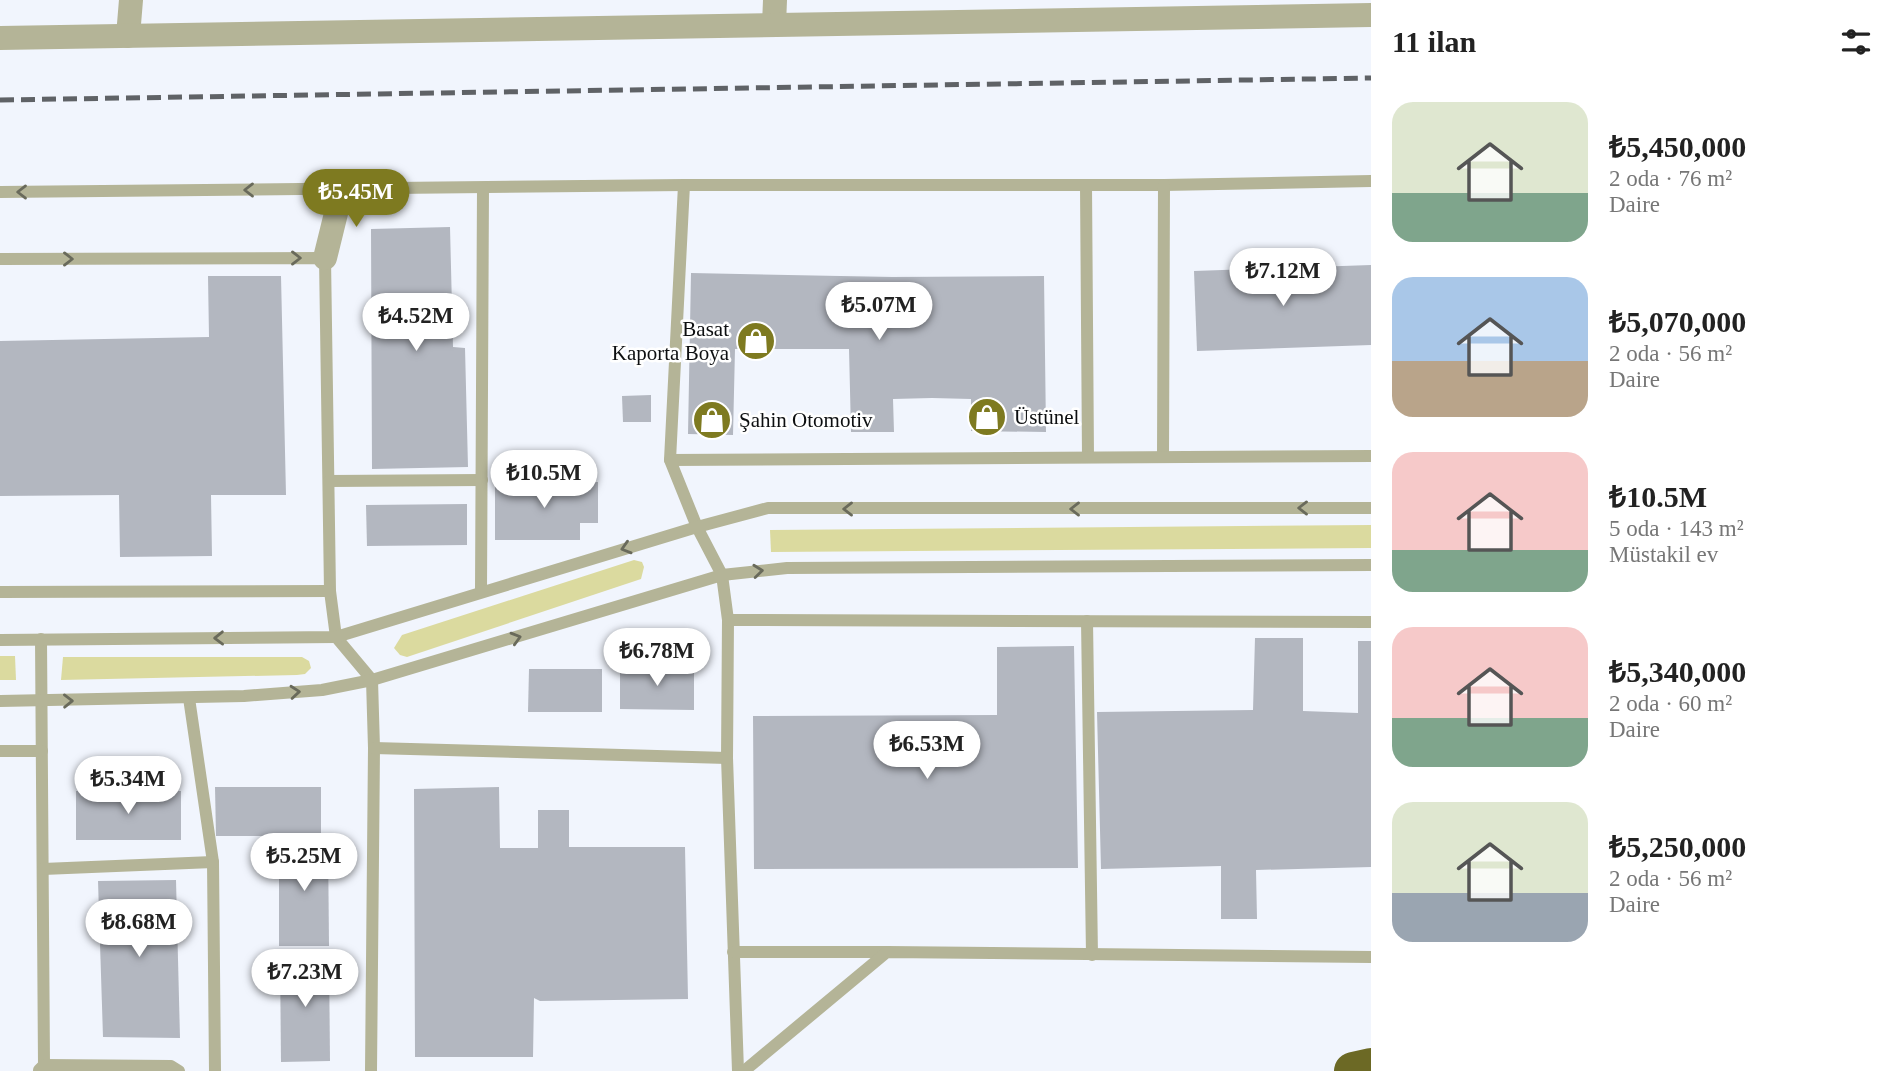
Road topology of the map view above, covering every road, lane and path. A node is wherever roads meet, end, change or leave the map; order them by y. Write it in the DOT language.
graph roads {
  1 [pos="131,0"];
  2 [pos="775,0"];
  3 [pos="1371,15"];
  4 [pos="774,25"];
  5 [pos="128,36"];
  6 [pos="0,38"];
  7 [pos="1371,181"];
  8 [pos="1086,185"];
  9 [pos="1164,185"];
  10 [pos="684,186"];
  11 [pos="483,188"];
  12 [pos="342,189"];
  13 [pos="0,192"];
  14 [pos="325,258"];
  15 [pos="0,259"];
  16 [pos="1371,456"];
  17 [pos="1088,457"];
  18 [pos="1163,457"];
  19 [pos="670,460"];
  20 [pos="482,480"];
  21 [pos="329,481"];
  22 [pos="1371,508"];
  23 [pos="697,527"];
  24 [pos="1371,565"];
  25 [pos="722,575"];
  26 [pos="330,591"];
  27 [pos="481,591"];
  28 [pos="0,592"];
  29 [pos="728,621"];
  30 [pos="1087,621"];
  31 [pos="1371,622"];
  32 [pos="336,636"];
  33 [pos="41,639"];
  34 [pos="0,640"];
  35 [pos="372,680"];
  36 [pos="189,698"];
  37 [pos="0,701"];
  38 [pos="42,702"];
  39 [pos="374,748"];
  40 [pos="0,751"];
  41 [pos="42,751"];
  42 [pos="727,758"];
  43 [pos="213,862"];
  44 [pos="43,869"];
  45 [pos="733,952"];
  46 [pos="887,952"];
  47 [pos="1092,955"];
  48 [pos="1371,957"];
  49 [pos="41,1068"];
  50 [pos="1371,1068"];
  51 [pos="178,1071"];
  52 [pos="215,1071"];
  53 [pos="371,1071"];
  54 [pos="737,1071"];
  55 [pos="744,1071"];
  56 [pos="1353,1071"];
  1 -- 5 [label="street"];
  2 -- 4 [label="street"];
  3 -- 4 [label="street"];
  4 -- 5 [label="street"];
  5 -- 6 [label="street"];
  7 -- 9 [label="lane"];
  8 -- 9 [label="lane"];
  8 -- 10 [label="lane"];
  8 -- 17 [label="lane"];
  9 -- 18 [label="lane"];
  10 -- 11 [label="lane"];
  10 -- 19 [label="lane"];
  11 -- 12 [label="lane"];
  11 -- 20 [label="lane"];
  12 -- 13 [label="lane, one-way"];
  12 -- 14 [label="street"];
  15 -- 14 [label="lane, one-way"];
  14 -- 21 [label="lane"];
  16 -- 18 [label="lane"];
  17 -- 18 [label="lane"];
  17 -- 19 [label="lane"];
  19 -- 23 [label="lane"];
  20 -- 21 [label="lane"];
  20 -- 27 [label="lane"];
  21 -- 26 [label="lane"];
  22 -- 23 [label="lane, one-way"];
  23 -- 25 [label="lane"];
  23 -- 27 [label="lane, one-way"];
  25 -- 24 [label="lane, one-way"];
  25 -- 29 [label="lane"];
  35 -- 25 [label="lane, one-way"];
  26 -- 28 [label="lane"];
  26 -- 32 [label="lane"];
  27 -- 32 [label="lane"];
  29 -- 30 [label="lane"];
  29 -- 42 [label="lane"];
  30 -- 31 [label="lane"];
  30 -- 47 [label="lane"];
  32 -- 33 [label="lane, one-way"];
  32 -- 35 [label="lane"];
  33 -- 34 [label="lane"];
  33 -- 38 [label="lane"];
  36 -- 35 [label="lane, one-way"];
  35 -- 39 [label="lane"];
  38 -- 36 [label="lane, one-way"];
  36 -- 43 [label="lane"];
  37 -- 38 [label="lane"];
  38 -- 41 [label="lane"];
  39 -- 42 [label="lane"];
  39 -- 53 [label="lane"];
  40 -- 41 [label="lane"];
  41 -- 44 [label="lane"];
  42 -- 45 [label="lane"];
  43 -- 44 [label="lane"];
  43 -- 52 [label="lane"];
  44 -- 49 [label="lane"];
  45 -- 46 [label="lane"];
  45 -- 54 [label="lane"];
  46 -- 47 [label="lane"];
  46 -- 55 [label="lane"];
  47 -- 48 [label="lane"];
  49 -- 51 [label="lane"];
  50 -- 56 [label="highway"];
}
